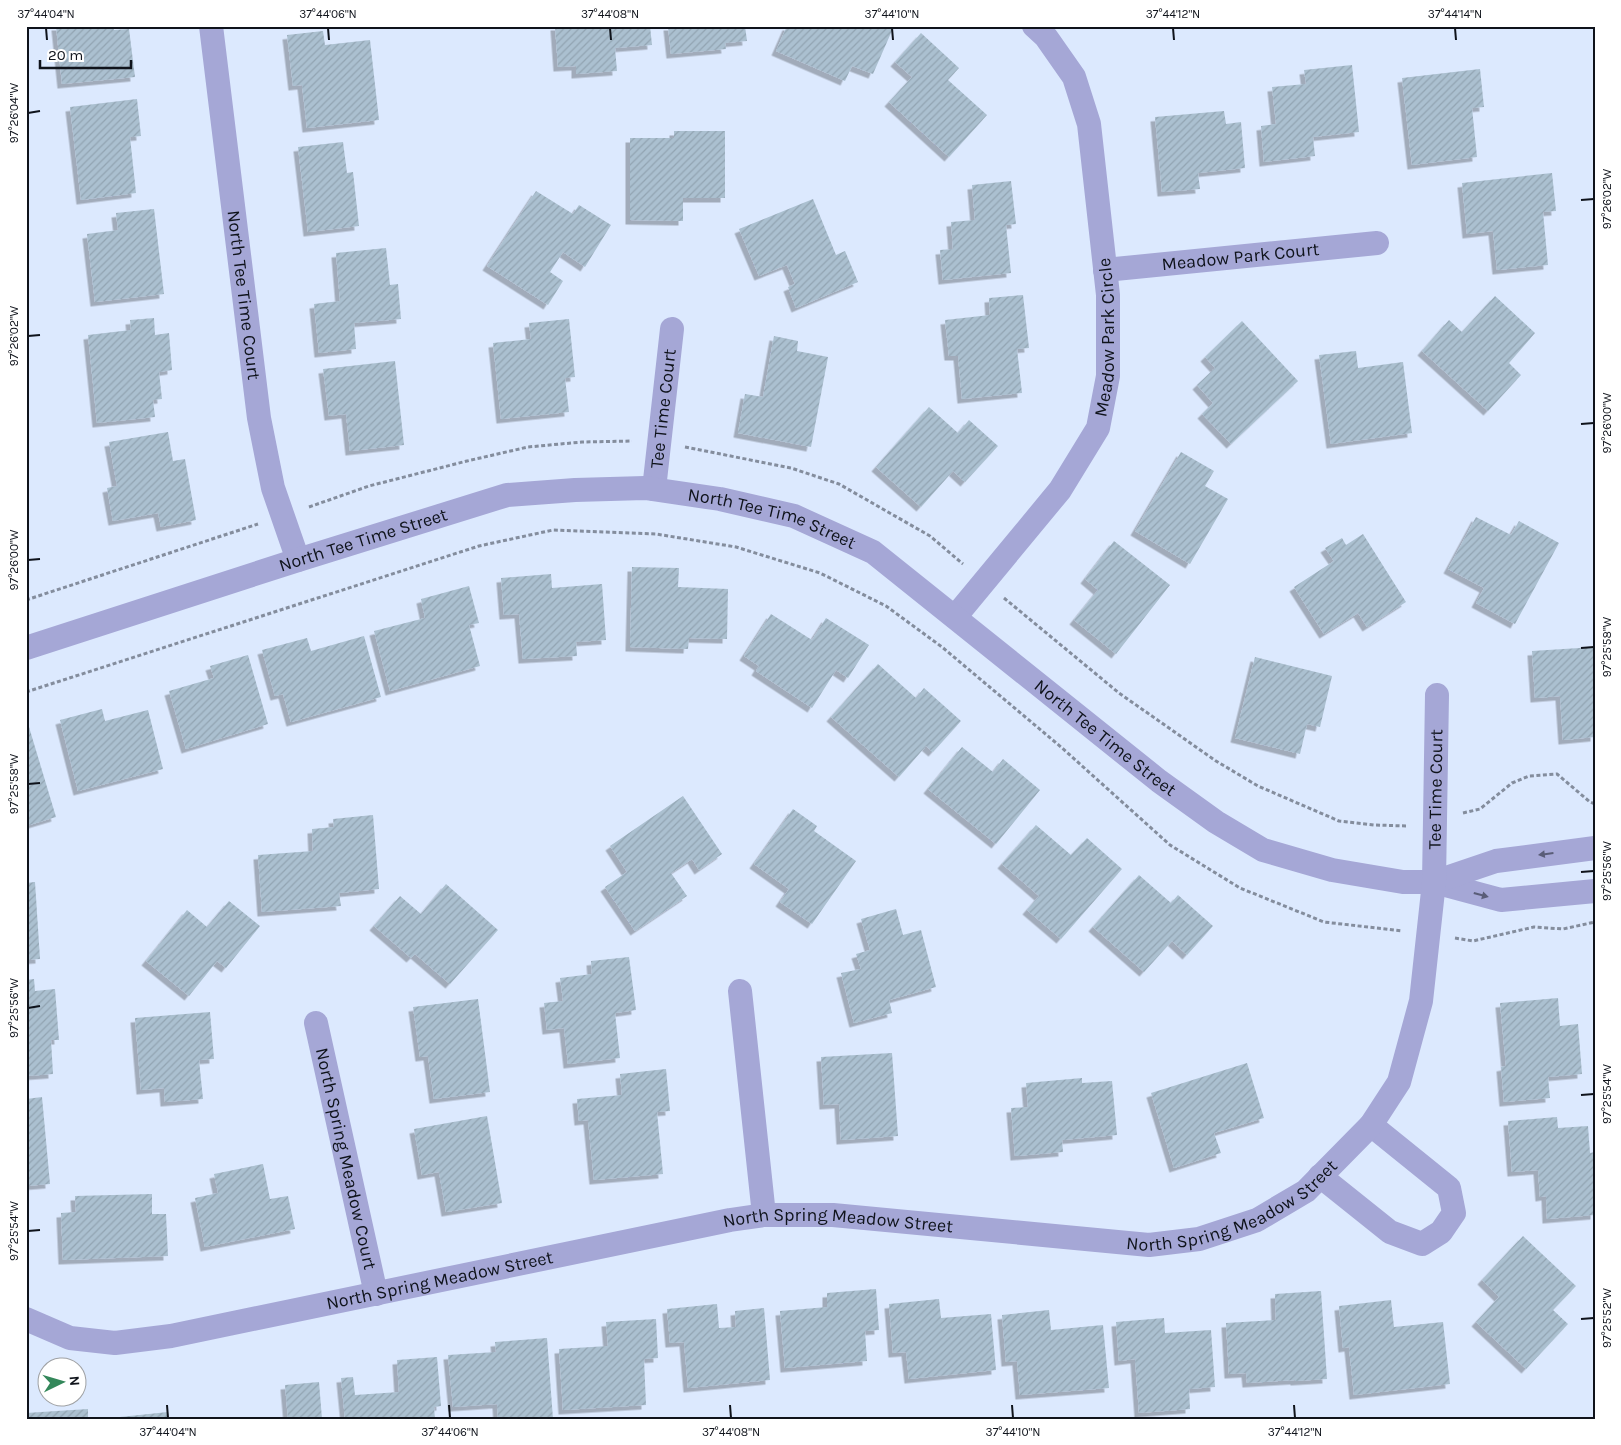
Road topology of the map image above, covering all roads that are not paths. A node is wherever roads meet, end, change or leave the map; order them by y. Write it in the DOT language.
graph roads {
  1 [pos="212,26"];
  2 [pos="1034,26"];
  3 [pos="1377,243"];
  4 [pos="1105,270"];
  5 [pos="672,329"];
  6 [pos="654,489"];
  7 [pos="298,560"];
  8 [pos="955,617"];
  9 [pos="26,648"];
  10 [pos="1437,695"];
  11 [pos="1595,848"];
  12 [pos="1434,882"];
  13 [pos="1595,890"];
  14 [pos="740,991"];
  15 [pos="316,1023"];
  16 [pos="1371,1125"];
  17 [pos="1320,1176"];
  18 [pos="764,1215"];
  19 [pos="376,1294"];
  20 [pos="26,1319"];
  1 -- 7 [label="street, North Tee Time Court"];
  2 -- 4 [label="street, Meadow Park Circle"];
  3 -- 4 [label="street, Meadow Park Court"];
  4 -- 8 [label="street, Meadow Park Circle"];
  5 -- 6 [label="street, Tee Time Court"];
  6 -- 7 [label="street, North Tee Time Street"];
  6 -- 8 [label="street, North Tee Time Street"];
  7 -- 9 [label="street, North Tee Time Street"];
  8 -- 12 [label="street, North Tee Time Street"];
  10 -- 12 [label="street, Tee Time Court"];
  11 -- 12 [label="street, North Tee Time Street, one-way"];
  12 -- 13 [label="street, North Tee Time Street, one-way"];
  12 -- 16 [label="street, North Spring Meadow Street"];
  14 -- 18 [label="street"];
  15 -- 19 [label="street, North Spring Meadow Court"];
  16 -- 17 [label="street, North Spring Meadow Street"];
  16 -- 17 [label="street"];
  17 -- 18 [label="street, North Spring Meadow Street"];
  18 -- 19 [label="street, North Spring Meadow Street"];
  19 -- 20 [label="street, North Spring Meadow Street"];
}
